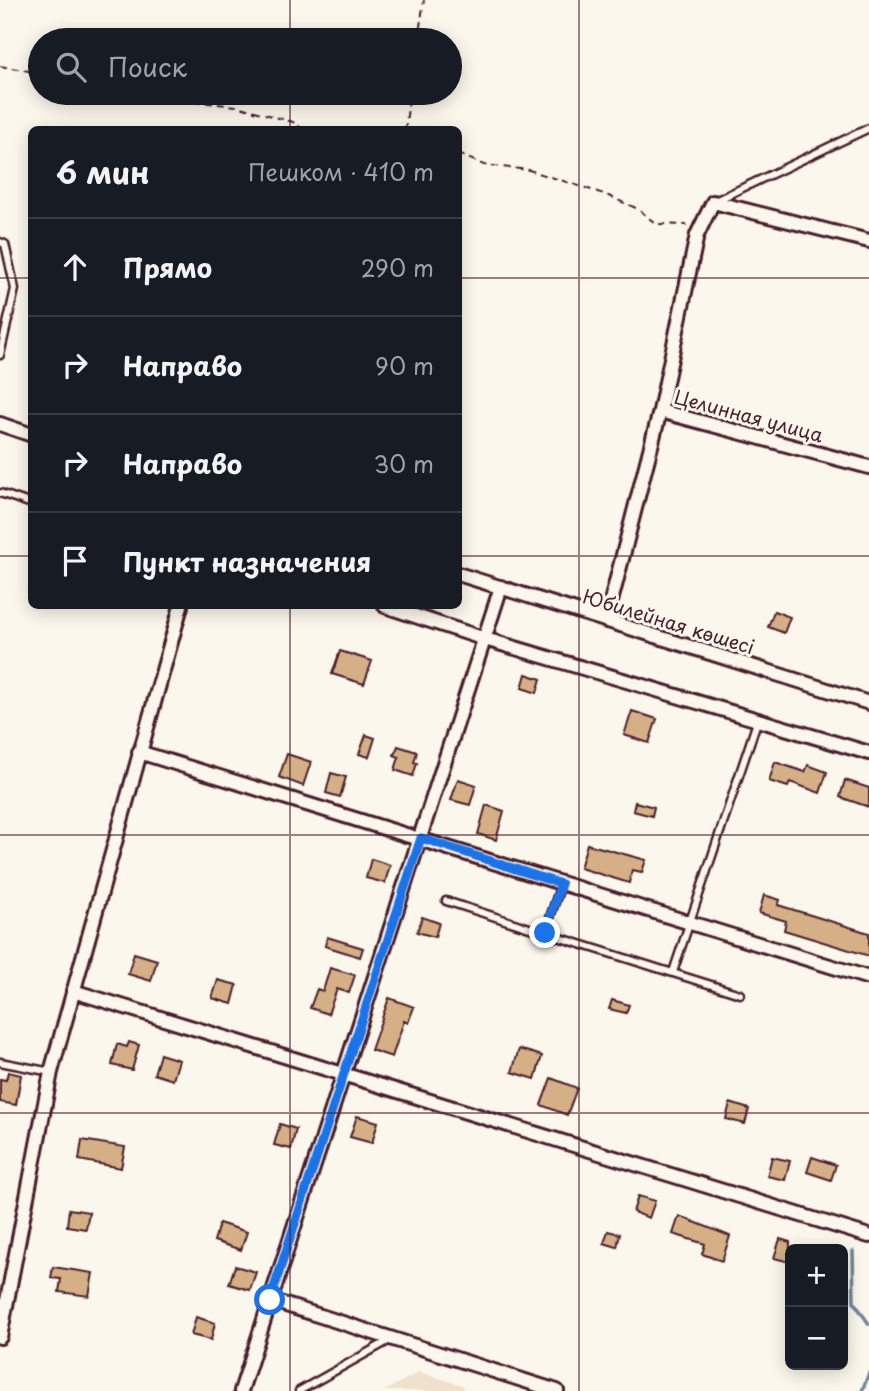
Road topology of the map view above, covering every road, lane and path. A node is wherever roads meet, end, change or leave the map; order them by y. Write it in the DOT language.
graph roads {
  1 [pos="424,0"];
  2 [pos="420,28"];
  3 [pos="0,66"];
  4 [pos="28,71"];
  5 [pos="227,105"];
  6 [pos="408,105"];
  7 [pos="299,126"];
  8 [pos="406,126"];
  9 [pos="869,128"];
  10 [pos="462,157"];
  11 [pos="713,202"];
  12 [pos="702,224"];
  13 [pos="869,241"];
  14 [pos="0,242"];
  15 [pos="0,355"];
  16 [pos="660,411"];
  17 [pos="0,424"];
  18 [pos="28,434"];
  19 [pos="869,467"];
  20 [pos="0,492"];
  21 [pos="28,502"];
  22 [pos="462,575"];
  23 [pos="501,587"];
  24 [pos="180,609"];
  25 [pos="394,609"];
  26 [pos="606,621"];
  27 [pos="485,639"];
  28 [pos="869,703"];
  29 [pos="758,719"];
  30 [pos="139,751"];
  31 [pos="869,752"];
  32 [pos="421,838"];
  33 [pos="561,884"];
  34 [pos="446,901"];
  35 [pos="690,923"];
  36 [pos="545,933"];
  37 [pos="673,972"];
  38 [pos="869,978"];
  39 [pos="73,991"];
  40 [pos="740,994"];
  41 [pos="0,1062"];
  42 [pos="51,1072"];
  43 [pos="343,1073"];
  44 [pos="869,1236"];
  45 [pos="270,1300"];
  46 [pos="0,1337"];
  47 [pos="391,1339"];
  48 [pos="241,1391"];
  49 [pos="299,1391"];
  50 [pos="557,1391"];
  1 -- 2 [label="path"];
  3 -- 4 [label="path"];
  5 -- 7 [label="path"];
  6 -- 8 [label="path"];
  9 -- 11 [label="lane"];
  10 -- 12 [label="path"];
  11 -- 12 [label="street"];
  11 -- 13 [label="street"];
  12 -- 16 [label="street"];
  14 -- 15 [label="lane"];
  16 -- 19 [label="street, Целинная улица"];
  16 -- 26 [label="street"];
  17 -- 18 [label="street"];
  20 -- 21 [label="lane"];
  22 -- 23 [label="street, Юбилейная көшесі"];
  23 -- 26 [label="street, Юбилейная көшесі"];
  23 -- 27 [label="street"];
  24 -- 30 [label="street"];
  25 -- 27 [label="street"];
  26 -- 28 [label="street, Юбилейная көшесі"];
  27 -- 29 [label="street"];
  27 -- 32 [label="street"];
  29 -- 31 [label="street"];
  29 -- 35 [label="lane"];
  30 -- 32 [label="street"];
  30 -- 39 [label="street"];
  32 -- 33 [label="street"];
  32 -- 43 [label="street"];
  33 -- 35 [label="street"];
  33 -- 36 [label="lane"];
  34 -- 36 [label="lane"];
  35 -- 37 [label="lane"];
  35 -- 38 [label="street"];
  36 -- 37 [label="lane"];
  37 -- 40 [label="lane"];
  39 -- 42 [label="street"];
  39 -- 43 [label="street"];
  41 -- 42 [label="lane"];
  42 -- 46 [label="street"];
  43 -- 44 [label="street"];
  43 -- 45 [label="street"];
  45 -- 47 [label="street"];
  45 -- 48 [label="street"];
  47 -- 49 [label="lane"];
  47 -- 50 [label="street"];
}
